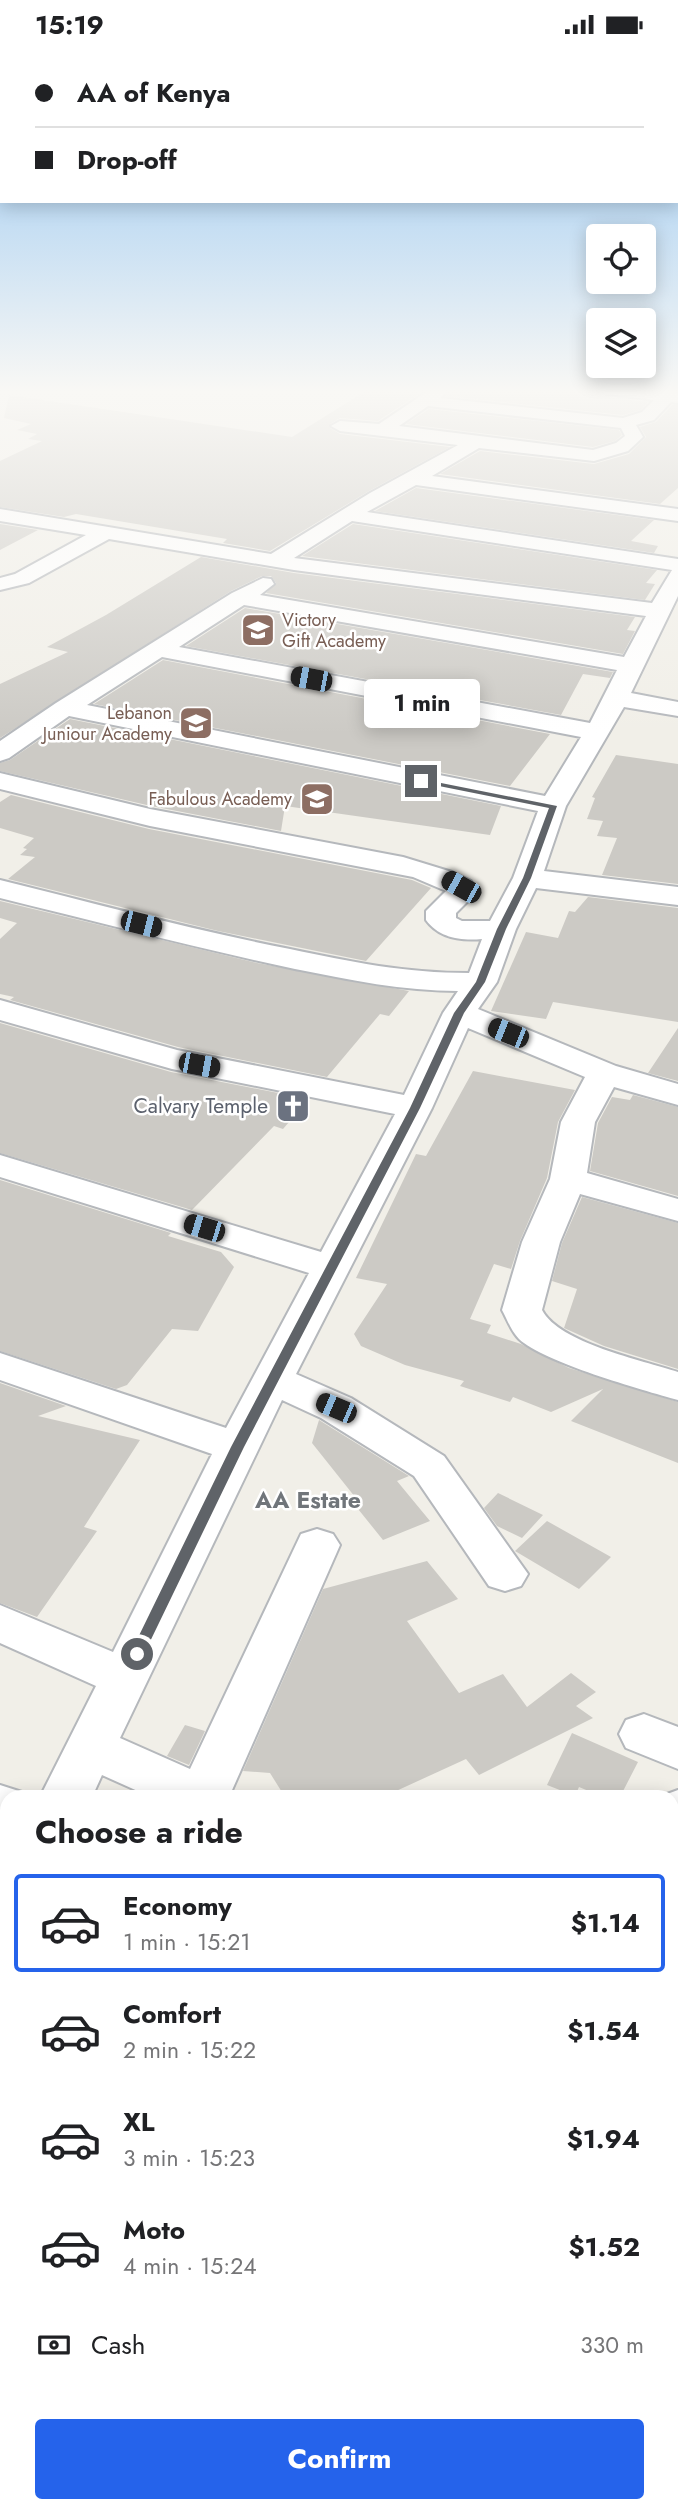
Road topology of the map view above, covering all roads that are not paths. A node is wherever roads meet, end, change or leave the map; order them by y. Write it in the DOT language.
graph roads {
  1 [pos="369,504"];
  2 [pos="597,504"];
  3 [pos="0,515"];
  4 [pos="349,515"];
  5 [pos="678,515"];
  6 [pos="65,526"];
  7 [pos="105,533"];
  8 [pos="42,539"];
  9 [pos="284,563"];
  10 [pos="0,584"];
  11 [pos="674,584"];
  12 [pos="240,597"];
  13 [pos="160,650"];
  14 [pos="631,665"];
  15 [pos="617,698"];
  16 [pos="65,708"];
  17 [pos="678,709"];
  18 [pos="595,732"];
  19 [pos="0,753"];
  20 [pos="0,781"];
  21 [pos="553,806"];
  22 [pos="527,878"];
  23 [pos="0,888"];
  24 [pos="678,896"];
  25 [pos="501,929"];
  26 [pos="481,982"];
  27 [pos="0,1010"];
  28 [pos="459,1013"];
  29 [pos="604,1073"];
  30 [pos="678,1095"];
  31 [pos="415,1108"];
  32 [pos="0,1166"];
  33 [pos="568,1179"];
  34 [pos="678,1210"];
  35 [pos="331,1267"];
  36 [pos="0,1366"];
  37 [pos="272,1380"];
  38 [pos="678,1386"];
  39 [pos="237,1447"];
  40 [pos="317,1545"];
  41 [pos="505,1574"];
  42 [pos="0,1623"];
  43 [pos="126,1678"];
  44 [pos="91,1747"];
  45 [pos="70,1790"];
  46 [pos="186,1790"];
  47 [pos="205,1790"];
  1 -- 4 [label="street"];
  2 -- 5 [label="street"];
  3 -- 6 [label="street"];
  4 -- 9 [label="street"];
  4 -- 11 [label="street"];
  6 -- 7 [label="street"];
  6 -- 8 [label="street"];
  7 -- 9 [label="street"];
  7 -- 10 [label="street"];
  9 -- 11 [label="street"];
  9 -- 12 [label="street"];
  11 -- 14 [label="street"];
  12 -- 13 [label="street"];
  12 -- 14 [label="street"];
  13 -- 16 [label="street"];
  13 -- 18 [label="street"];
  14 -- 15 [label="street"];
  15 -- 17 [label="street"];
  15 -- 18 [label="street"];
  16 -- 19 [label="street"];
  16 -- 21 [label="street"];
  18 -- 21 [label="street"];
  20 -- 25 [label="street"];
  21 -- 22 [label="street"];
  22 -- 24 [label="street"];
  22 -- 25 [label="street"];
  23 -- 26 [label="street"];
  25 -- 26 [label="street"];
  26 -- 28 [label="street"];
  27 -- 31 [label="street"];
  28 -- 29 [label="street"];
  28 -- 31 [label="street"];
  29 -- 30 [label="street"];
  29 -- 33 [label="street"];
  31 -- 35 [label="street"];
  32 -- 35 [label="street"];
  33 -- 34 [label="street"];
  33 -- 38 [label="street"];
  35 -- 37 [label="street"];
  36 -- 39 [label="street"];
  37 -- 39 [label="street"];
  37 -- 41 [label="street"];
  39 -- 43 [label="street"];
  40 -- 47 [label="street"];
  42 -- 43 [label="street"];
  43 -- 44 [label="street"];
  44 -- 45 [label="street"];
  44 -- 46 [label="street"];
}
